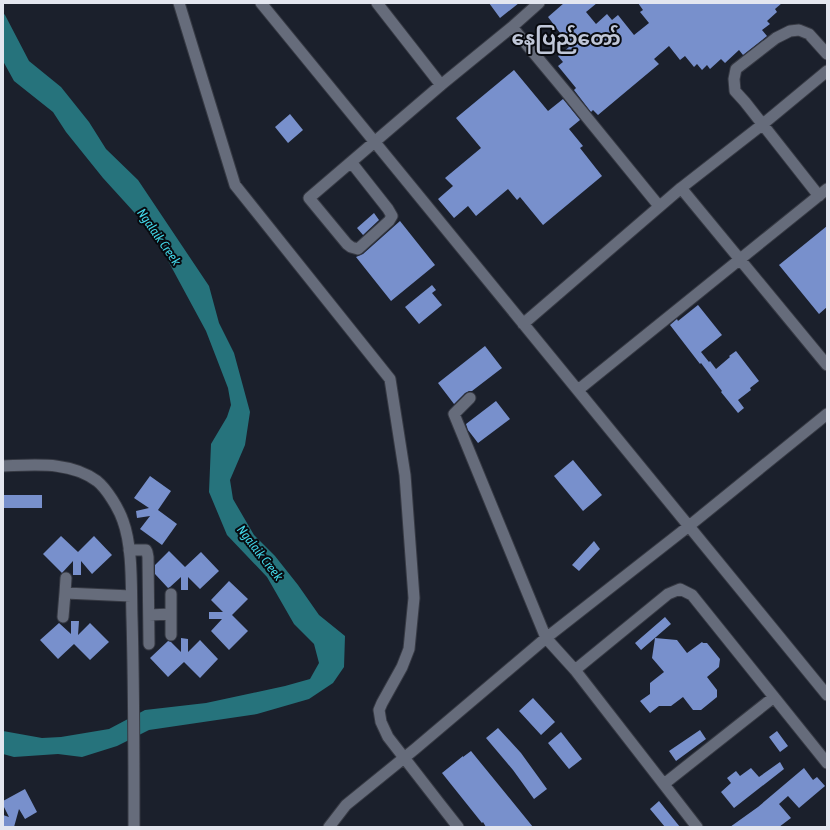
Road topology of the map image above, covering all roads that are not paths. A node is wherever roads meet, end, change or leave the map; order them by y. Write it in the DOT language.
graph roads {
  1 [pos="179,3"];
  2 [pos="261,3"];
  3 [pos="377,3"];
  4 [pos="539,3"];
  5 [pos="512,27"];
  6 [pos="827,54"];
  7 [pos="827,71"];
  8 [pos="441,85"];
  9 [pos="763,124"];
  10 [pos="375,142"];
  11 [pos="351,162"];
  12 [pos="681,188"];
  13 [pos="823,192"];
  14 [pos="659,206"];
  15 [pos="739,259"];
  16 [pos="523,324"];
  17 [pos="827,365"];
  18 [pos="578,390"];
  19 [pos="470,398"];
  20 [pos="827,414"];
  21 [pos="3,466"];
  22 [pos="689,526"];
  23 [pos="129,550"];
  24 [pos="66,578"];
  25 [pos="65,593"];
  26 [pos="171,594"];
  27 [pos="131,596"];
  28 [pos="171,614"];
  29 [pos="149,615"];
  30 [pos="63,617"];
  31 [pos="171,635"];
  32 [pos="546,638"];
  33 [pos="150,644"];
  34 [pos="575,670"];
  35 [pos="827,695"];
  36 [pos="774,697"];
  37 [pos="404,758"];
  38 [pos="827,763"];
  39 [pos="664,784"];
  40 [pos="134,827"];
  41 [pos="329,827"];
  42 [pos="458,827"];
  43 [pos="697,827"];
  1 -- 37 [label="street"];
  2 -- 10 [label="street"];
  3 -- 8 [label="street"];
  4 -- 5 [label="street"];
  5 -- 8 [label="street"];
  5 -- 14 [label="street"];
  6 -- 9 [label="street"];
  7 -- 9 [label="street"];
  8 -- 10 [label="street"];
  9 -- 12 [label="street"];
  9 -- 13 [label="street"];
  10 -- 11 [label="street"];
  10 -- 16 [label="street"];
  11 -- 11 [label="street"];
  12 -- 14 [label="street"];
  12 -- 15 [label="street"];
  13 -- 15 [label="street"];
  14 -- 16 [label="street"];
  15 -- 17 [label="street"];
  15 -- 18 [label="street"];
  16 -- 18 [label="street"];
  18 -- 22 [label="street"];
  19 -- 32 [label="street"];
  20 -- 22 [label="street"];
  21 -- 23 [label="street"];
  22 -- 32 [label="street"];
  22 -- 35 [label="street"];
  23 -- 27 [label="street"];
  23 -- 29 [label="street"];
  24 -- 25 [label="street"];
  25 -- 27 [label="street"];
  25 -- 30 [label="street"];
  26 -- 28 [label="street"];
  27 -- 40 [label="street"];
  28 -- 29 [label="street"];
  28 -- 31 [label="street"];
  29 -- 33 [label="street"];
  32 -- 34 [label="street"];
  32 -- 37 [label="street"];
  34 -- 36 [label="street"];
  34 -- 39 [label="street"];
  36 -- 38 [label="street"];
  36 -- 39 [label="street"];
  37 -- 41 [label="street"];
  37 -- 42 [label="street"];
  39 -- 43 [label="street"];
}
